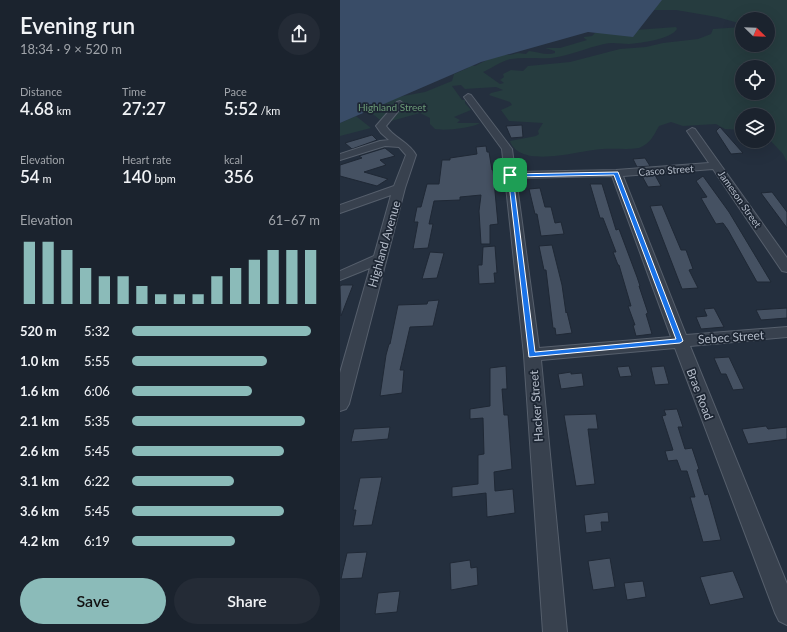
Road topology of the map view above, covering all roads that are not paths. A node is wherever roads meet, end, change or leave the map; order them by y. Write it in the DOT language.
graph roads {
  1 [pos="468,97"];
  2 [pos="400,104"];
  3 [pos="692,131"];
  4 [pos="399,144"];
  5 [pos="340,157"];
  6 [pos="716,166"];
  7 [pos="616,173"];
  8 [pos="510,175"];
  9 [pos="399,188"];
  10 [pos="340,209"];
  11 [pos="379,259"];
  12 [pos="787,268"];
  13 [pos="340,276"];
  14 [pos="787,332"];
  15 [pos="680,341"];
  16 [pos="532,355"];
  17 [pos="345,369"];
  18 [pos="340,404"];
  19 [pos="787,614"];
  20 [pos="555,632"];
  1 -- 8 [label="street, Hacker Street"];
  2 -- 4 [label="street, Highland Avenue"];
  3 -- 6 [label="street, Jameson Street"];
  4 -- 5 [label="street"];
  4 -- 9 [label="street, Highland Avenue"];
  6 -- 7 [label="street, Casco Street"];
  6 -- 12 [label="street, Jameson Street"];
  7 -- 8 [label="street, Casco Street"];
  7 -- 15 [label="street, Brae Road"];
  8 -- 16 [label="street, Hacker Street"];
  9 -- 10 [label="street"];
  9 -- 11 [label="street, Highland Avenue"];
  11 -- 13 [label="street"];
  11 -- 17 [label="street, Highland Avenue"];
  14 -- 15 [label="street, Sebec Street"];
  15 -- 16 [label="street, Sebec Street"];
  15 -- 19 [label="street, Brae Road"];
  16 -- 20 [label="street, Hacker Street"];
  17 -- 18 [label="street, Highland Avenue"];
}
